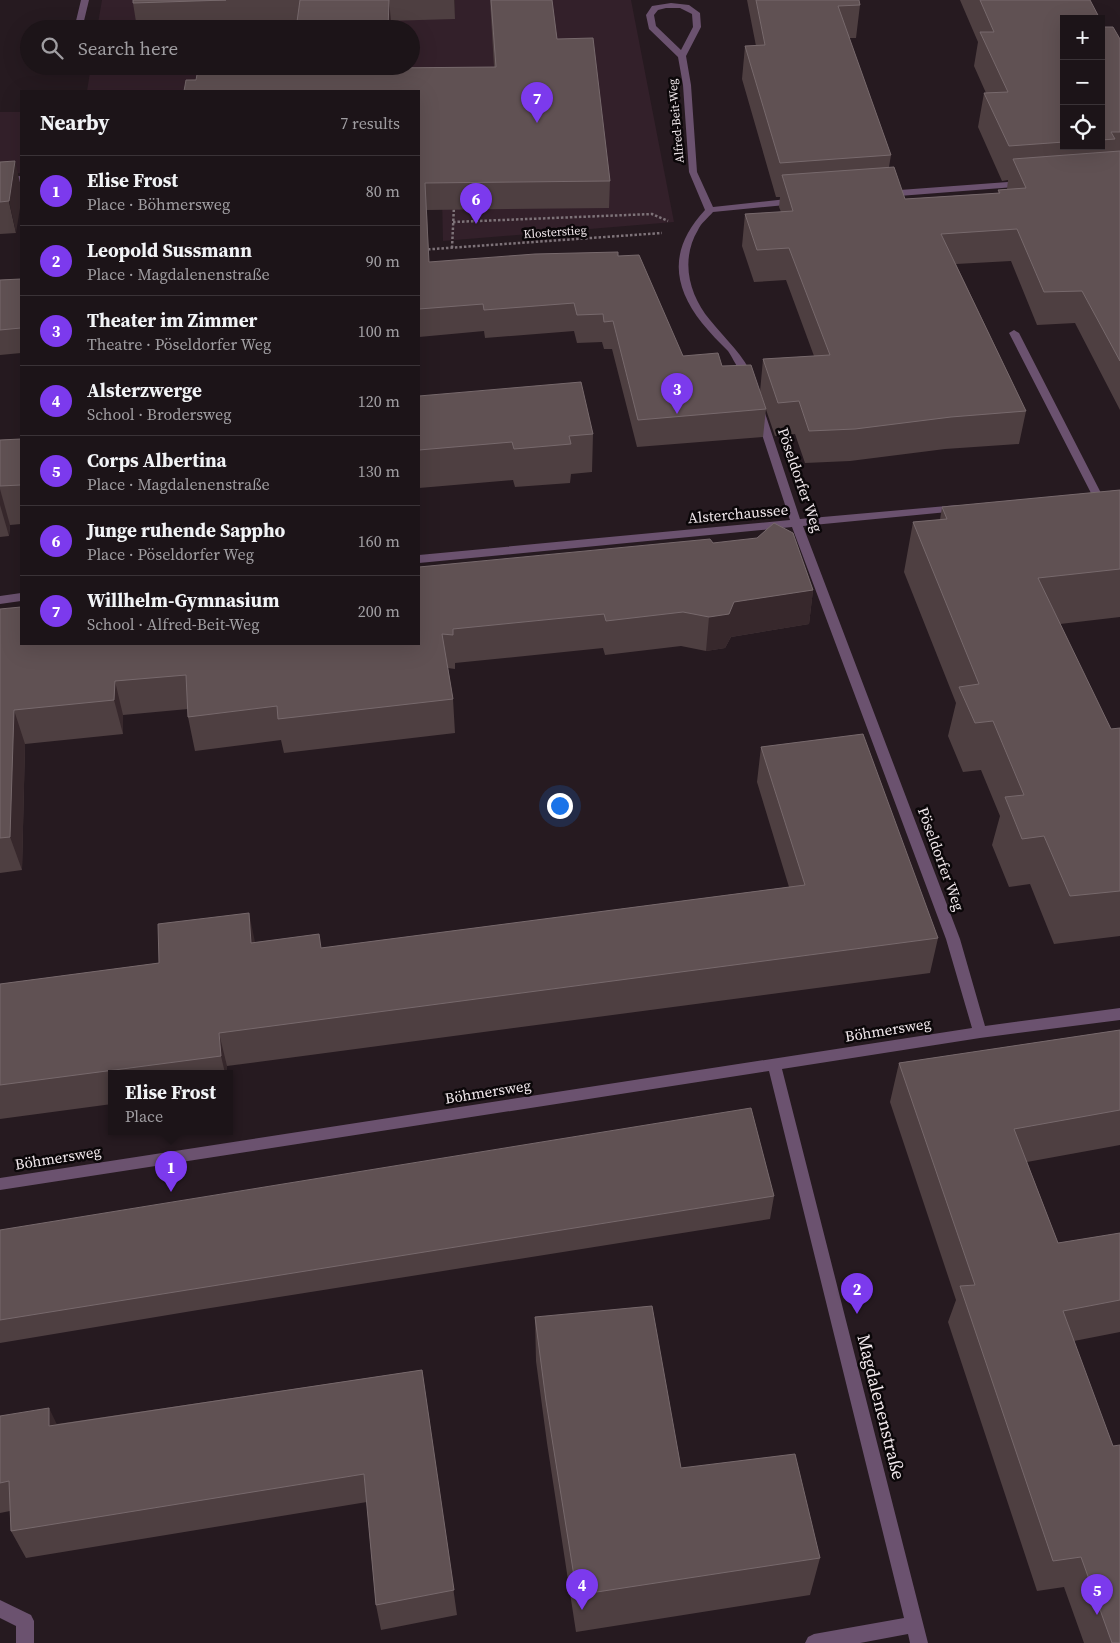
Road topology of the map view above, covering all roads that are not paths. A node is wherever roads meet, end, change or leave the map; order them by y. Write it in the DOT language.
graph roads {
  1 [pos="85,0"];
  2 [pos="80,20"];
  3 [pos="682,56"];
  4 [pos="20,179"];
  5 [pos="0,180"];
  6 [pos="1034,183"];
  7 [pos="877,195"];
  8 [pos="808,200"];
  9 [pos="710,210"];
  10 [pos="1014,333"];
  11 [pos="1112,494"];
  12 [pos="971,507"];
  13 [pos="796,523"];
  14 [pos="420,559"];
  15 [pos="20,597"];
  16 [pos="0,600"];
  17 [pos="1120,1014"];
  18 [pos="980,1032"];
  19 [pos="774,1064"];
  20 [pos="0,1184"];
  21 [pos="0,1609"];
  22 [pos="914,1624"];
  23 [pos="25,1643"];
  24 [pos="814,1643"];
  25 [pos="919,1643"];
  1 -- 2 [label="street"];
  3 -- 3 [label="street, Alfred-Beit-Weg"];
  3 -- 9 [label="street, Alfred-Beit-Weg"];
  4 -- 5 [label="street"];
  6 -- 7 [label="street"];
  8 -- 9 [label="street"];
  9 -- 13 [label="street, Pöseldorfer Weg"];
  10 -- 11 [label="street"];
  12 -- 13 [label="street, Alsterchaussee"];
  13 -- 14 [label="street, Alsterchaussee"];
  13 -- 18 [label="street, Pöseldorfer Weg"];
  15 -- 16 [label="street"];
  17 -- 18 [label="street"];
  18 -- 19 [label="street, Böhmersweg"];
  19 -- 20 [label="street, Böhmersweg"];
  19 -- 22 [label="street, Magdalenenstraße"];
  21 -- 23 [label="street"];
  22 -- 24 [label="street"];
  22 -- 25 [label="street, Magdalenenstraße"];
}
